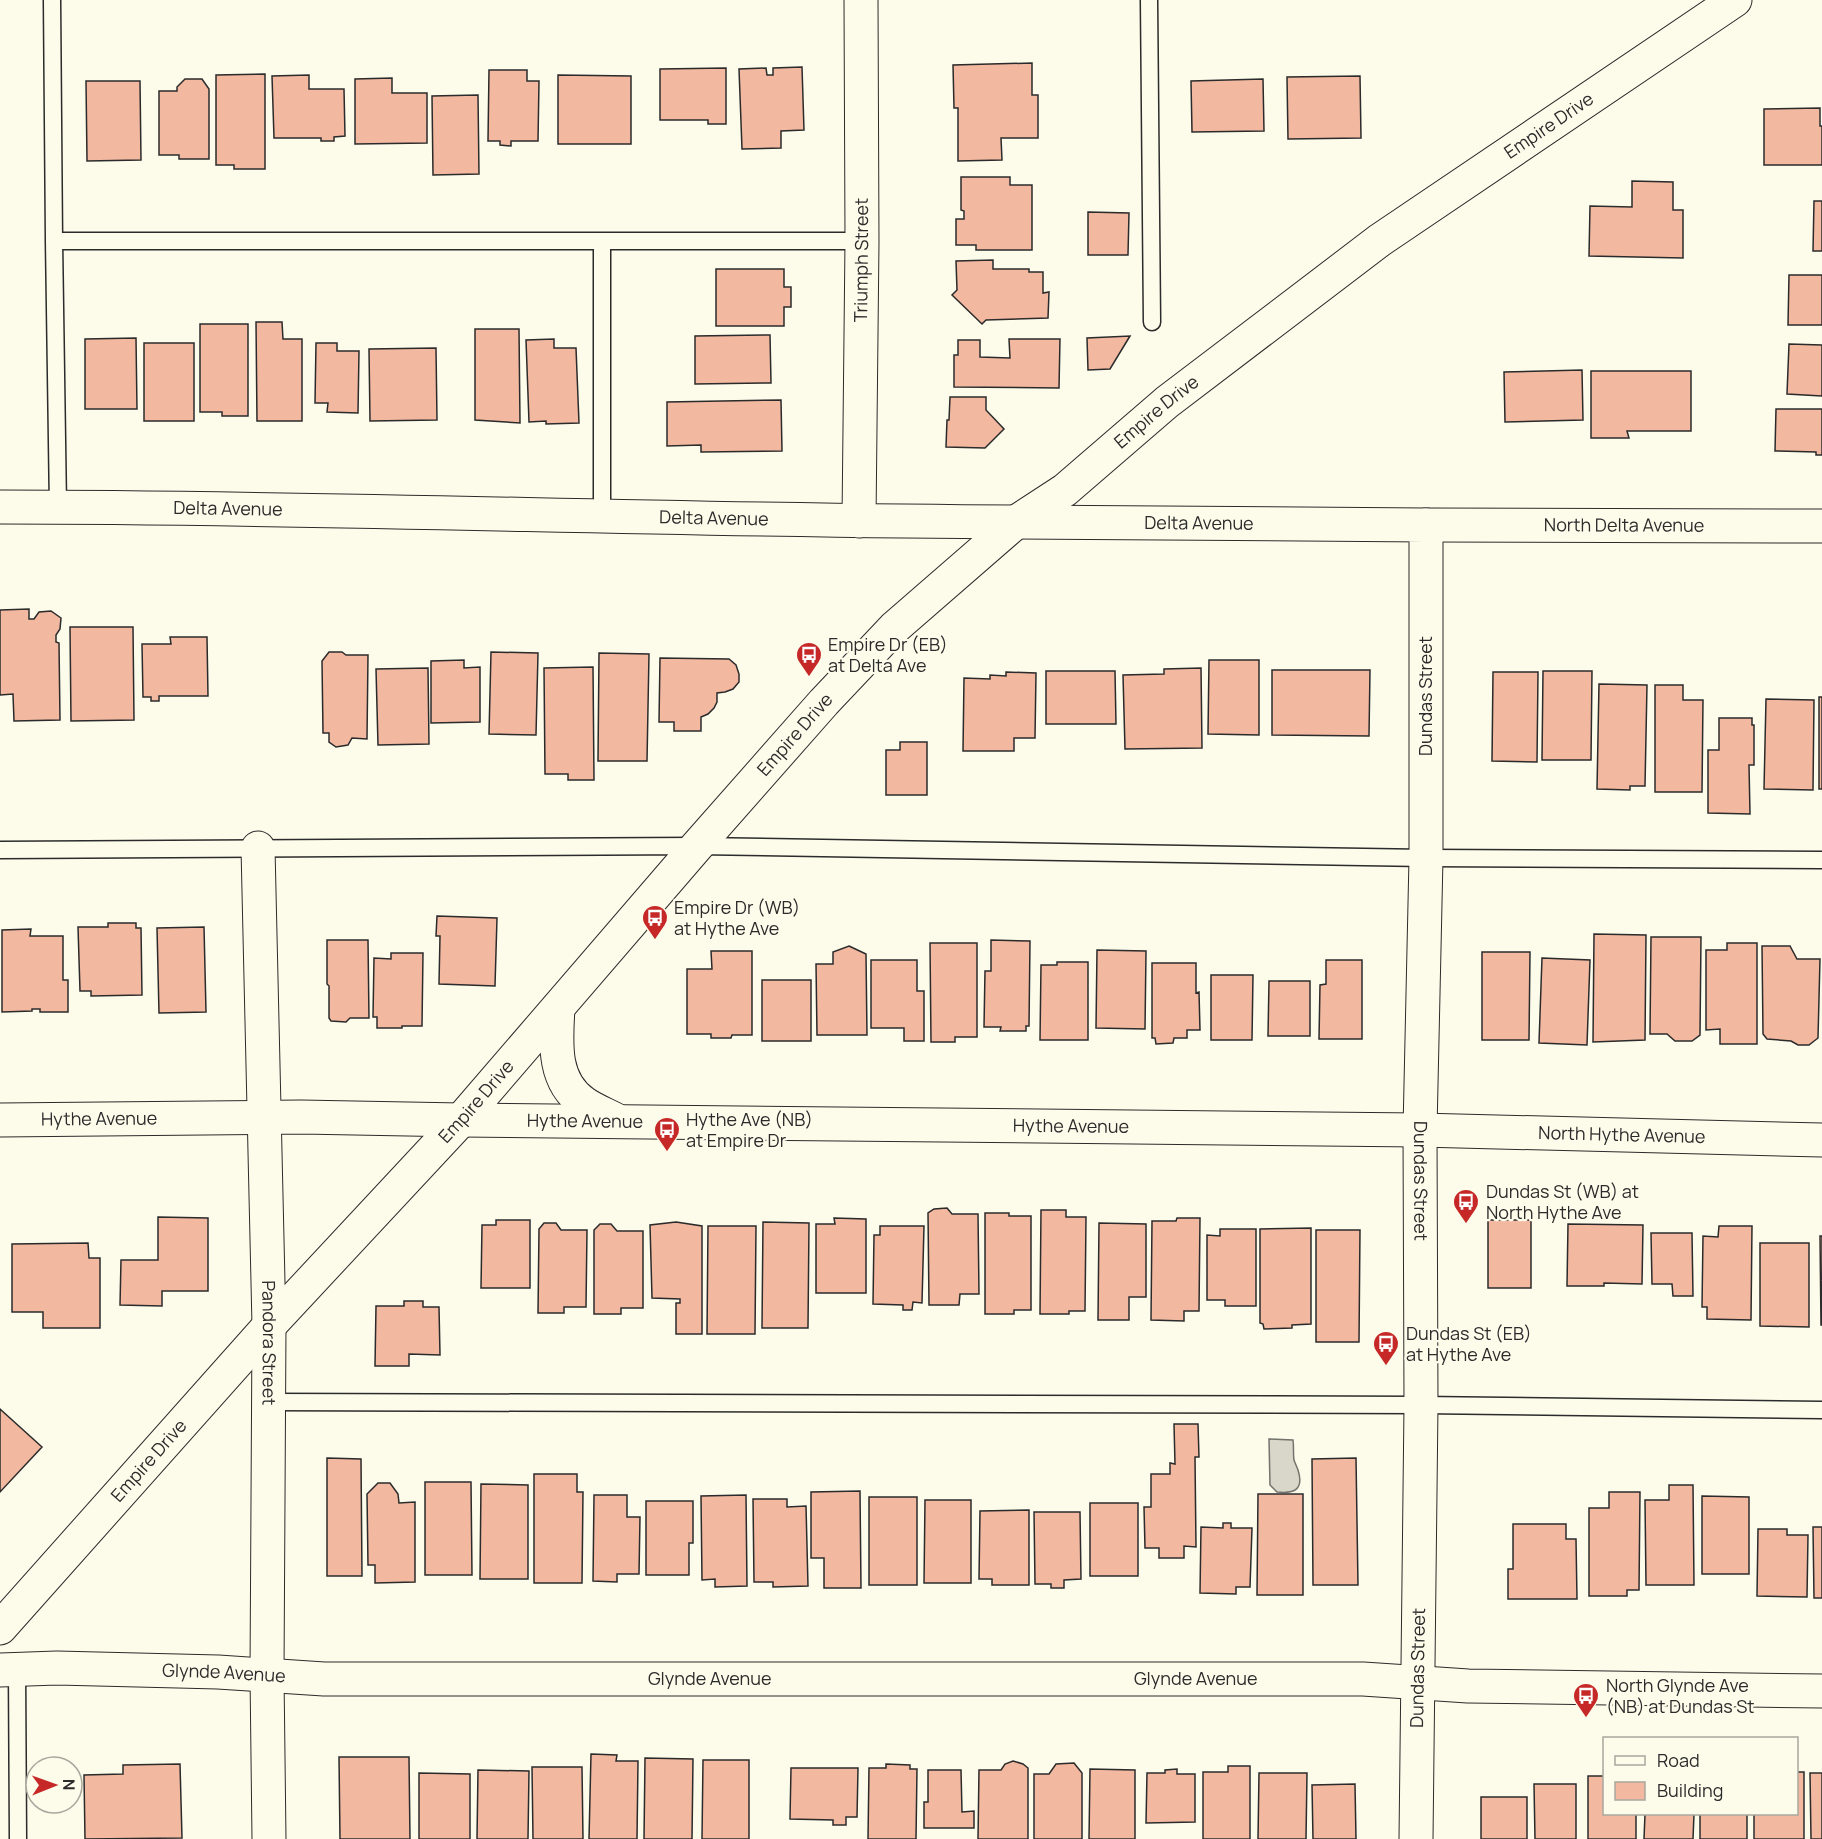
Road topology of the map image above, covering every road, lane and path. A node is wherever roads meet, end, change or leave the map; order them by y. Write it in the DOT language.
graph roads {
  1 [pos="52,0"];
  2 [pos="861,0"];
  3 [pos="1149,0"];
  4 [pos="1735,0"];
  5 [pos="54,241"];
  6 [pos="602,241"];
  7 [pos="862,241"];
  8 [pos="1152,322"];
  9 [pos="0,507"];
  10 [pos="58,507"];
  11 [pos="602,517"];
  12 [pos="858,521"];
  13 [pos="1016,522"];
  14 [pos="1426,525"];
  15 [pos="1822,526"];
  16 [pos="697,846"];
  17 [pos="258,848"];
  18 [pos="0,850"];
  19 [pos="1426,858"];
  20 [pos="1822,860"];
  21 [pos="558,1008"];
  22 [pos="264,1117"];
  23 [pos="0,1120"];
  24 [pos="461,1120"];
  25 [pos="619,1122"];
  26 [pos="1420,1130"];
  27 [pos="1822,1140"];
  28 [pos="269,1326"];
  29 [pos="268,1402"];
  30 [pos="1421,1405"];
  31 [pos="1822,1410"];
  32 [pos="0,1628"];
  33 [pos="8,1670"];
  34 [pos="267,1675"];
  35 [pos="1417,1683"];
  36 [pos="1822,1691"];
  37 [pos="18,1839"];
  38 [pos="269,1839"];
  39 [pos="1416,1839"];
  1 -- 5 [label="lane"];
  2 -- 7 [label="street, Triumph Street"];
  3 -- 8 [label="lane"];
  4 -- 13 [label="street, Empire Drive"];
  5 -- 6 [label="lane"];
  5 -- 10 [label="lane"];
  6 -- 7 [label="lane"];
  6 -- 11 [label="lane"];
  7 -- 12 [label="street, Triumph Street"];
  9 -- 10 [label="street, Delta Avenue"];
  10 -- 11 [label="street, Delta Avenue"];
  11 -- 12 [label="street, Delta Avenue"];
  12 -- 13 [label="street, Delta Avenue"];
  13 -- 14 [label="street, Delta Avenue"];
  13 -- 16 [label="street, Empire Drive"];
  14 -- 15 [label="street, North Delta Avenue"];
  14 -- 19 [label="street, Dundas Street"];
  16 -- 17 [label="lane"];
  16 -- 19 [label="lane"];
  16 -- 21 [label="street, Empire Drive"];
  17 -- 18 [label="lane"];
  17 -- 22 [label="street, Pandora Street"];
  19 -- 20 [label="lane"];
  19 -- 26 [label="street, Dundas Street"];
  21 -- 24 [label="street, Empire Drive"];
  21 -- 25 [label="street"];
  22 -- 23 [label="street, Hythe Avenue"];
  22 -- 24 [label="street, Hythe Avenue"];
  22 -- 28 [label="street, Pandora Street"];
  24 -- 25 [label="street, Hythe Avenue"];
  24 -- 28 [label="street, Empire Drive"];
  25 -- 26 [label="street, Hythe Avenue"];
  26 -- 27 [label="street, North Hythe Avenue"];
  26 -- 30 [label="street, Dundas Street"];
  28 -- 29 [label="street, Pandora Street"];
  28 -- 32 [label="street, Empire Drive"];
  29 -- 30 [label="lane"];
  29 -- 34 [label="street, Pandora Street"];
  30 -- 31 [label="lane"];
  30 -- 35 [label="street, Dundas Street"];
  33 -- 34 [label="street, Glynde Avenue"];
  33 -- 37 [label="lane"];
  34 -- 35 [label="street, Glynde Avenue"];
  34 -- 38 [label="street, Pandora Street"];
  35 -- 36 [label="street, Glynde Avenue"];
  35 -- 39 [label="street, Dundas Street"];
}
